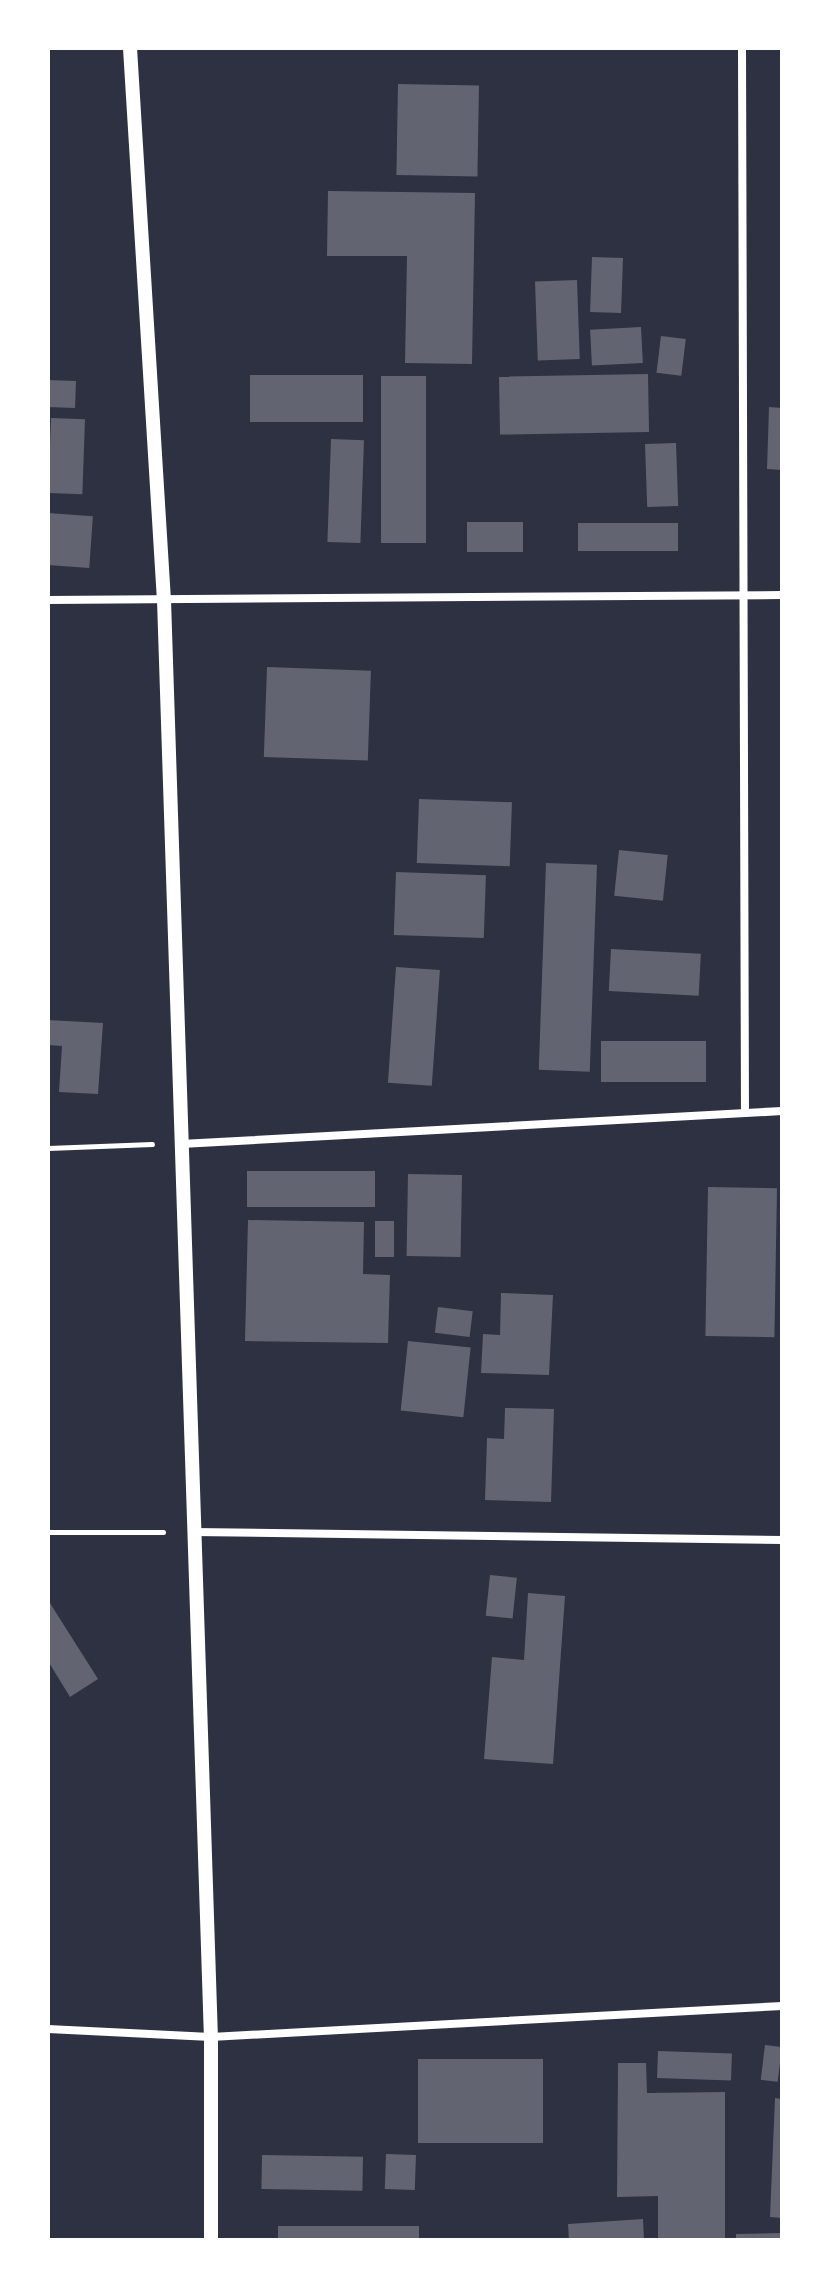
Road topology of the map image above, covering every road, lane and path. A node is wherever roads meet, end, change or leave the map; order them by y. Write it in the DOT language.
graph roads {
  1 [pos="130,48"];
  2 [pos="742,48"];
  3 [pos="782,595"];
  4 [pos="741,596"];
  5 [pos="48,600"];
  6 [pos="164,600"];
  7 [pos="782,1111"];
  8 [pos="745,1113"];
  9 [pos="181,1144"];
  10 [pos="48,1148"];
  11 [pos="48,1532"];
  12 [pos="192,1532"];
  13 [pos="782,1540"];
  14 [pos="782,2006"];
  15 [pos="48,2029"];
  16 [pos="211,2037"];
  17 [pos="211,2240"];
  1 -- 6 [label="street"];
  2 -- 4 [label="street"];
  3 -- 4 [label="street"];
  4 -- 6 [label="street"];
  4 -- 8 [label="street"];
  5 -- 6 [label="street"];
  6 -- 9 [label="street"];
  7 -- 8 [label="street"];
  8 -- 9 [label="street"];
  9 -- 10 [label="path"];
  9 -- 12 [label="street"];
  11 -- 12 [label="path"];
  12 -- 13 [label="street"];
  12 -- 16 [label="street"];
  14 -- 16 [label="street"];
  15 -- 16 [label="street"];
  16 -- 17 [label="street"];
}
